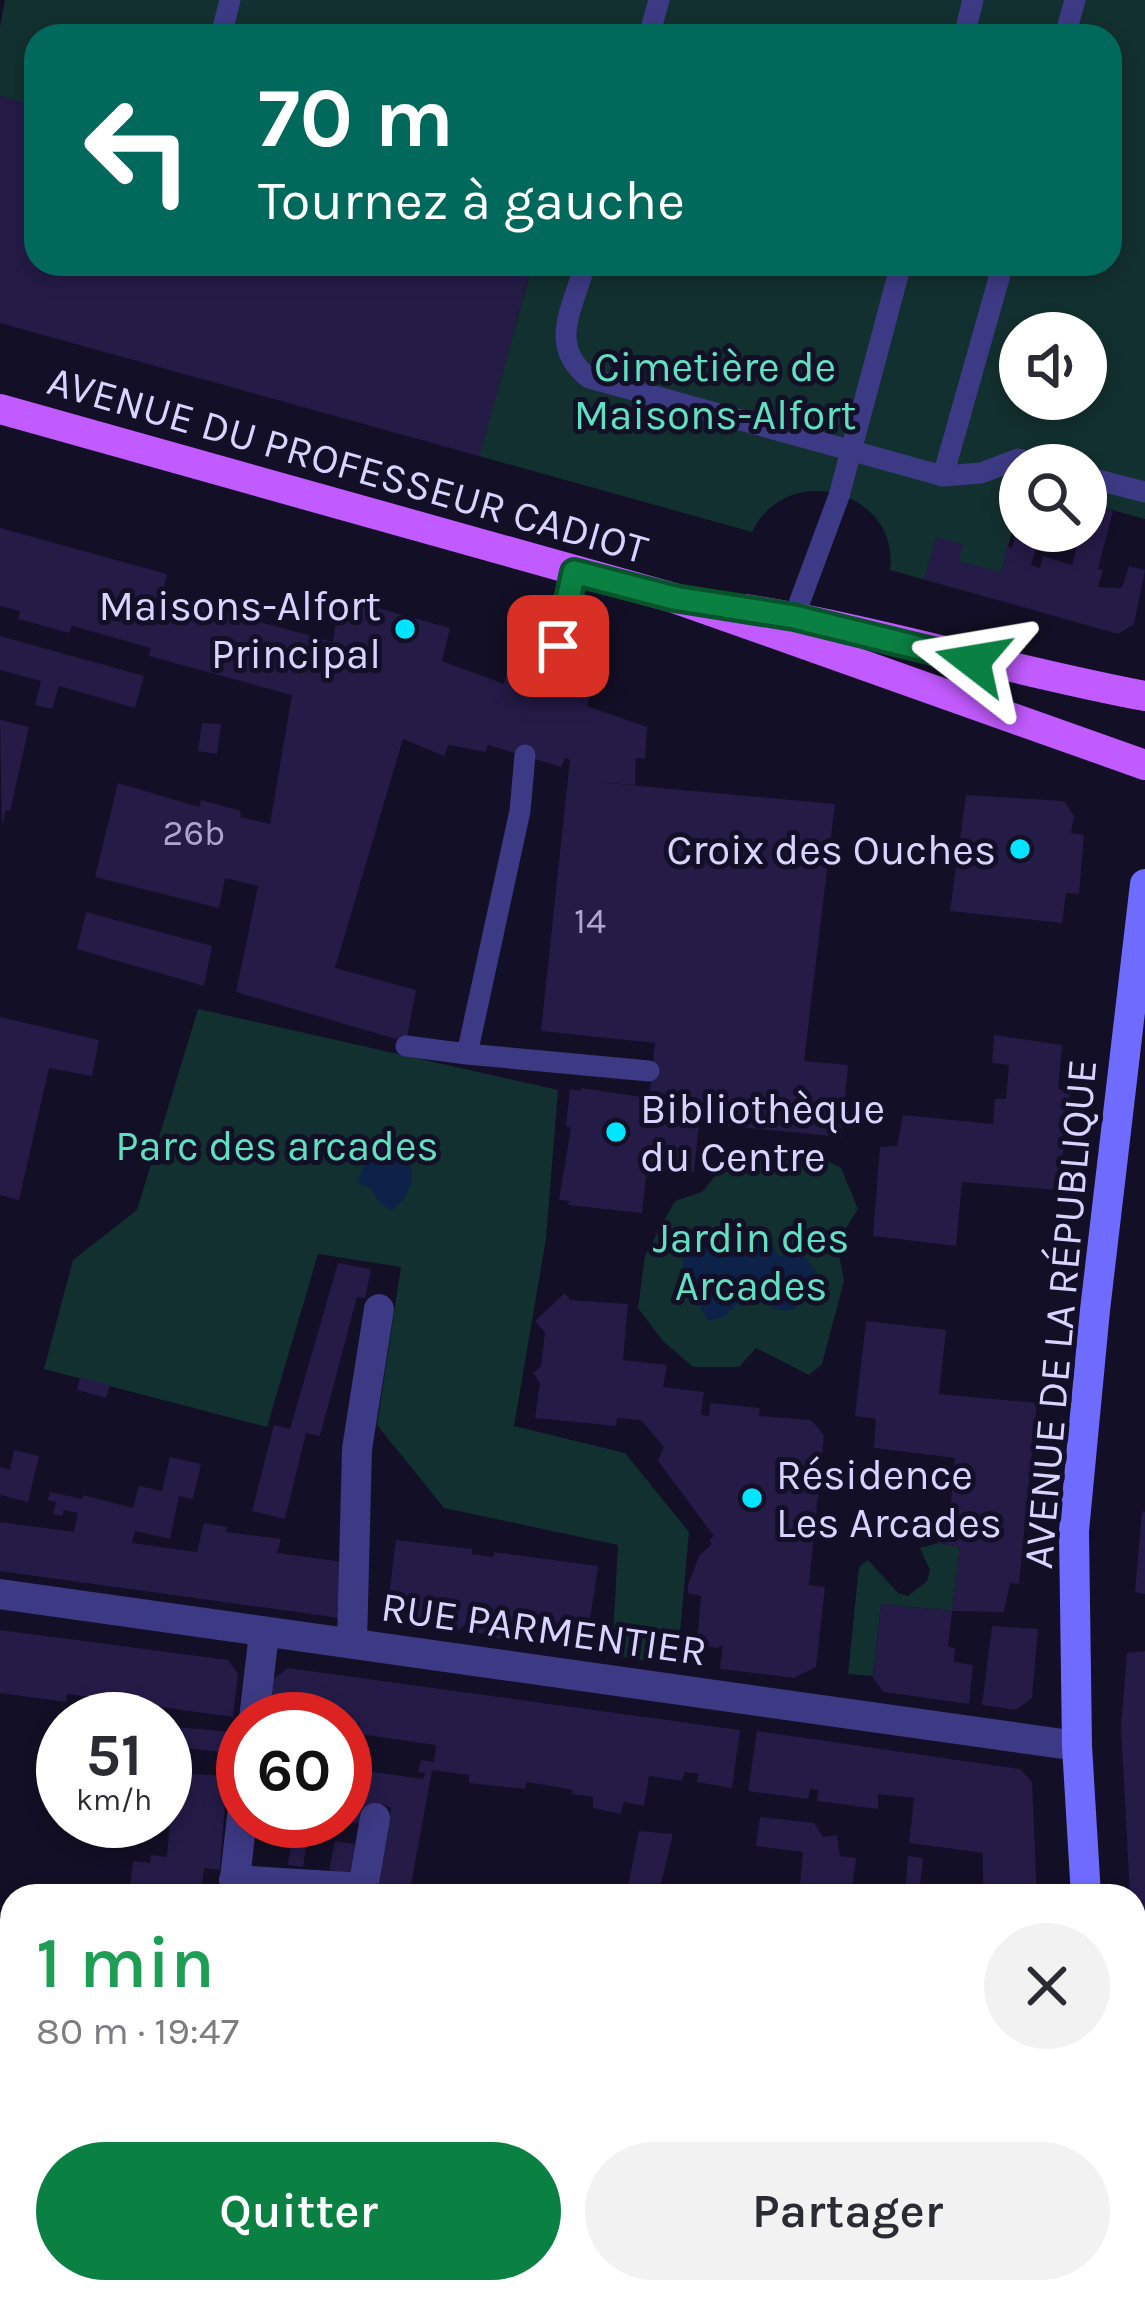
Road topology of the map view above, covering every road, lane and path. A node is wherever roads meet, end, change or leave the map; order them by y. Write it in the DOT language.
graph roads {
  1 [pos="582,276"];
  2 [pos="898,276"];
  3 [pos="1001,276"];
  4 [pos="0,410"];
  5 [pos="849,451"];
  6 [pos="999,466"];
  7 [pos="943,476"];
  8 [pos="1107,482"];
  9 [pos="1145,492"];
  10 [pos="574,572"];
  11 [pos="674,598"];
  12 [pos="794,617"];
  13 [pos="550,684"];
  14 [pos="1145,696"];
  15 [pos="525,755"];
  16 [pos="1145,765"];
  17 [pos="1145,884"];
  18 [pos="406,1046"];
  19 [pos="467,1054"];
  20 [pos="649,1071"];
  21 [pos="379,1309"];
  22 [pos="0,1594"];
  23 [pos="264,1634"];
  24 [pos="352,1643"];
  25 [pos="257,1692"];
  26 [pos="1076,1746"];
  27 [pos="375,1818"];
  28 [pos="238,1848"];
  29 [pos="234,1884"];
  30 [pos="364,1884"];
  31 [pos="1085,1884"];
  1 -- 5 [label="lane"];
  2 -- 5 [label="lane"];
  3 -- 7 [label="lane"];
  4 -- 10 [label="main road, AVENUE DU PROFESSEUR CADIOT"];
  5 -- 7 [label="lane"];
  5 -- 12 [label="lane"];
  6 -- 7 [label="lane"];
  8 -- 9 [label="lane"];
  10 -- 11 [label="main road, AVENUE DU PROFESSEUR CADIOT"];
  10 -- 13 [label="lane"];
  11 -- 12 [label="main road, AVENUE DU PROFESSEUR CADIOT"];
  11 -- 16 [label="main road, AVENUE DU PROFESSEUR CADIOT"];
  12 -- 14 [label="main road, AVENUE DU PROFESSEUR CADIOT"];
  15 -- 19 [label="lane"];
  17 -- 26 [label="main road, AVENUE DE LA RÉPUBLIQUE"];
  18 -- 19 [label="lane"];
  19 -- 20 [label="lane"];
  21 -- 24 [label="street"];
  22 -- 23 [label="street, RUE PARMENTIER"];
  23 -- 24 [label="street, RUE PARMENTIER"];
  23 -- 25 [label="street"];
  24 -- 26 [label="street, RUE PARMENTIER"];
  26 -- 31 [label="main road, AVENUE DE LA RÉPUBLIQUE"];
  27 -- 30 [label="street"];
  28 -- 29 [label="street"];
}
